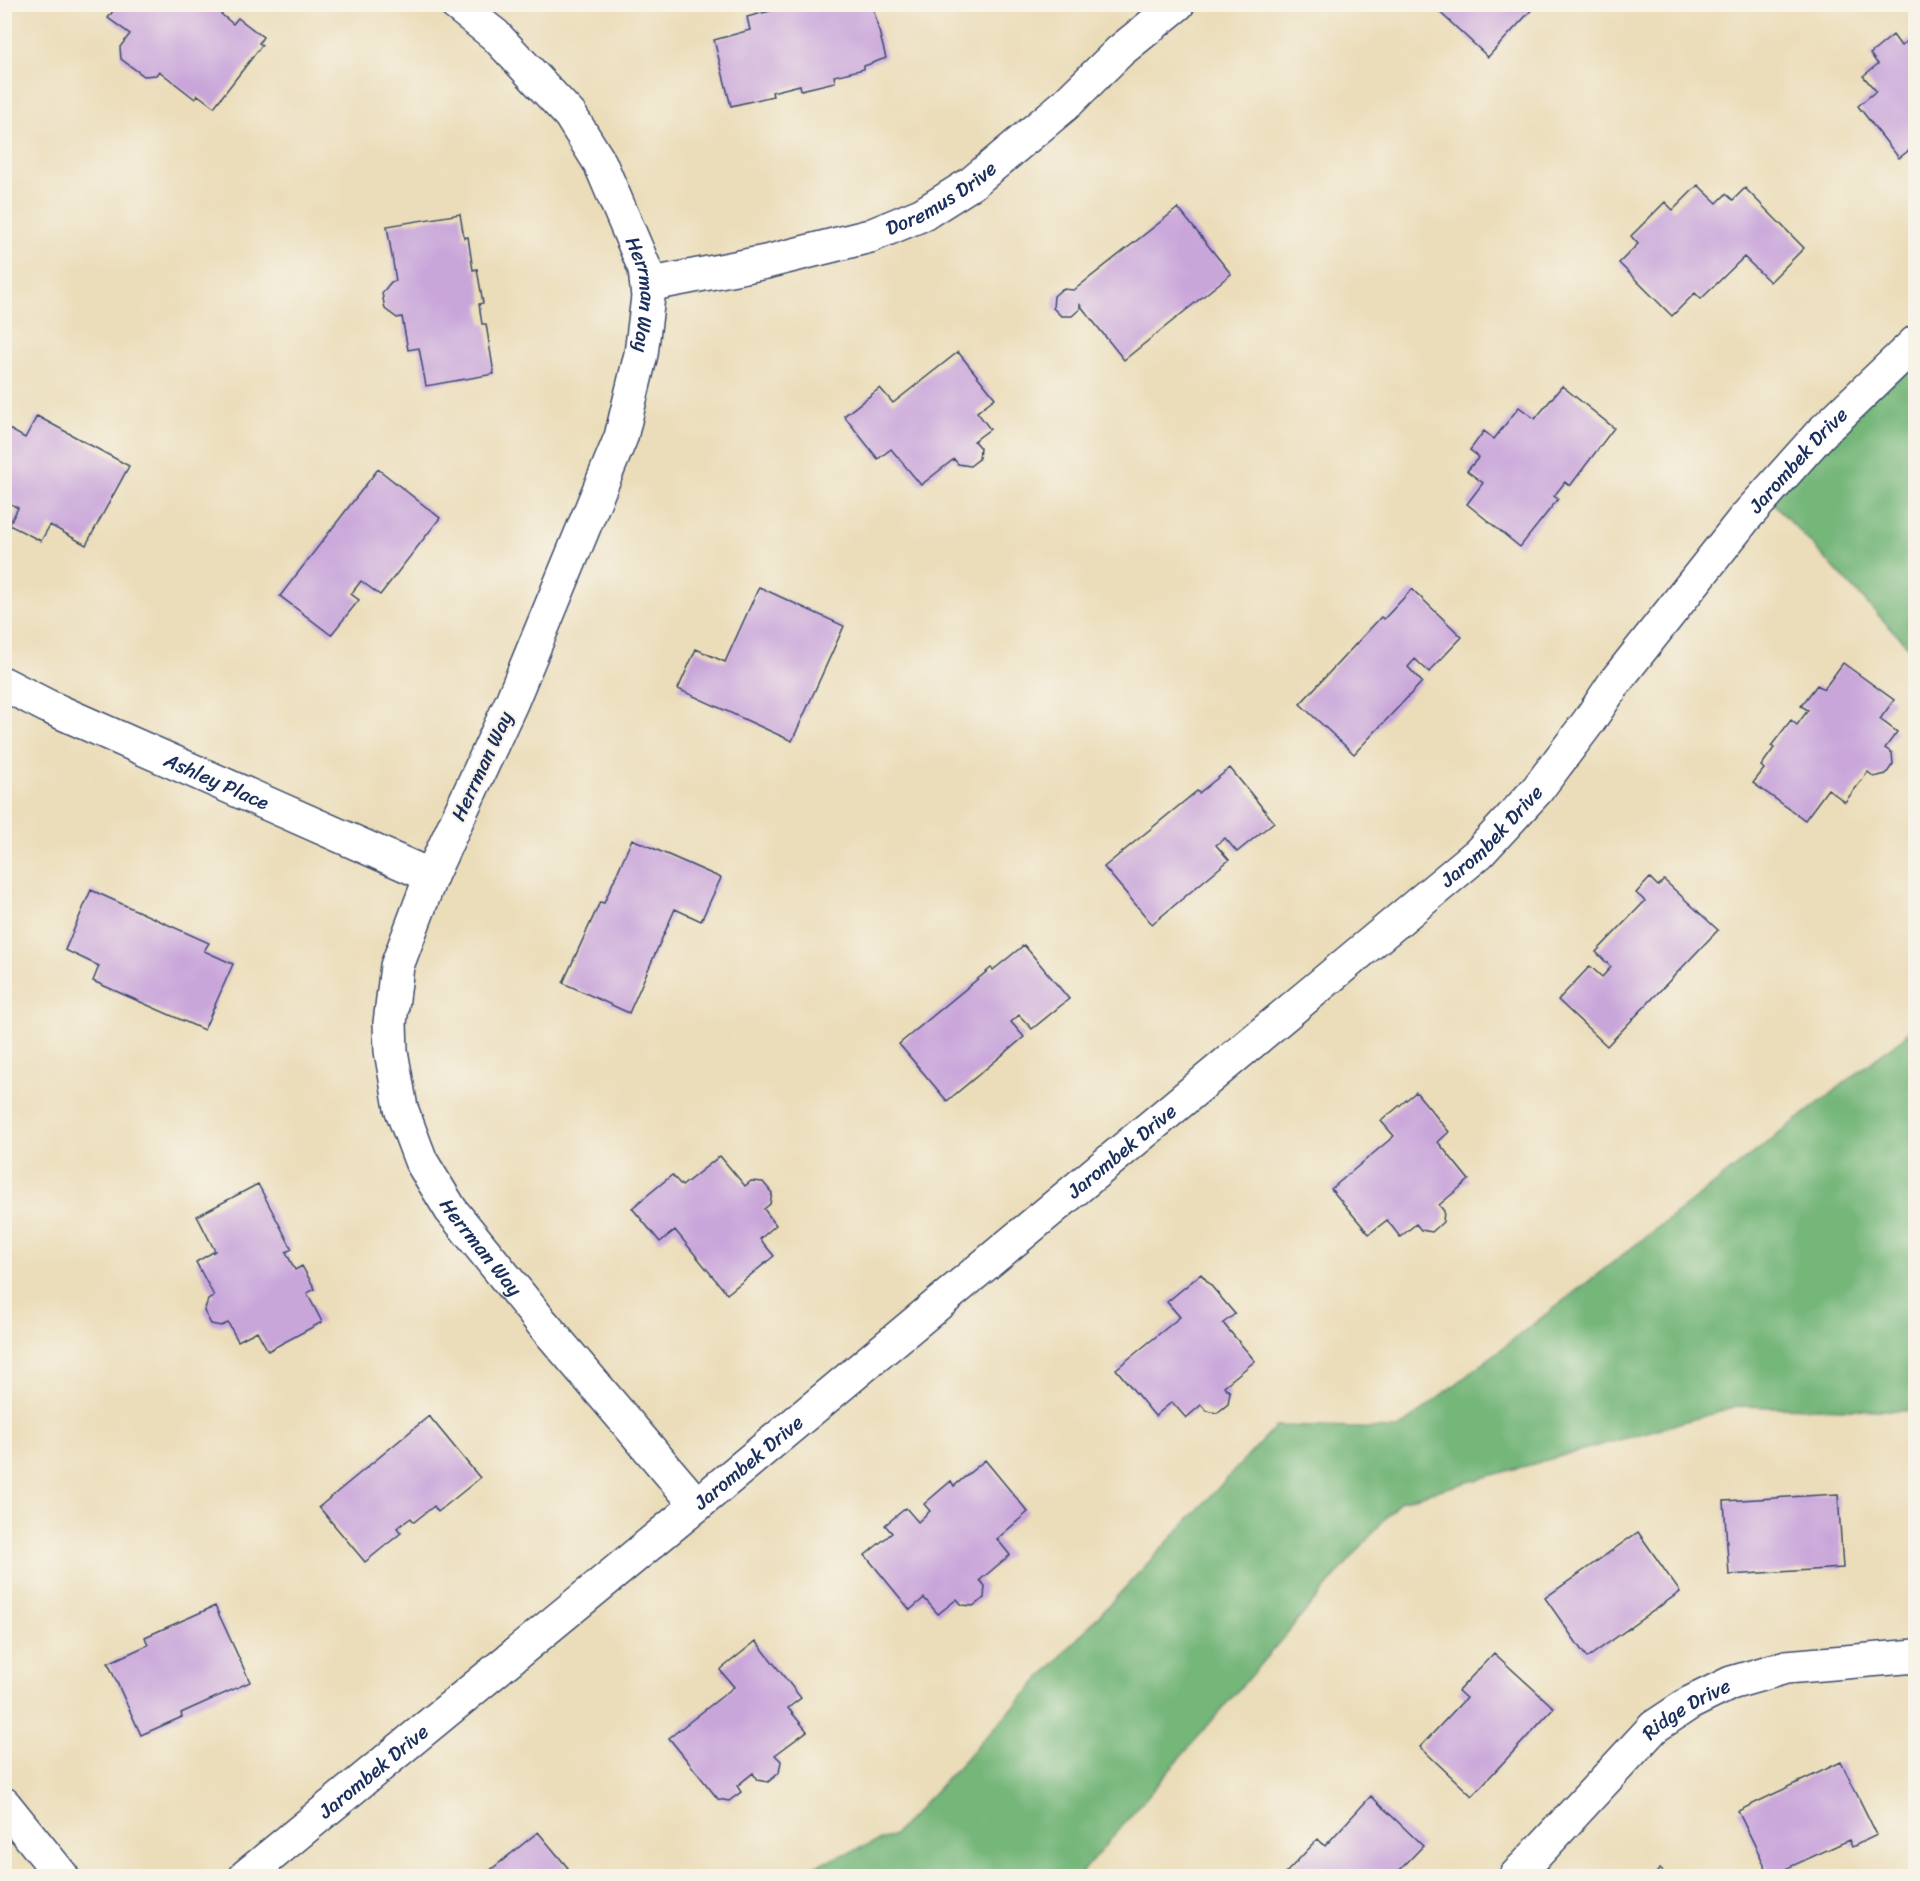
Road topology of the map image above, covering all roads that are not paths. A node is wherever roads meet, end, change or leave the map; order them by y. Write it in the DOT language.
graph roads {
  1 [pos="456,4"];
  2 [pos="1178,4"];
  3 [pos="647,285"];
  4 [pos="1916,342"];
  5 [pos="4,684"];
  6 [pos="431,876"];
  7 [pos="697,1505"];
  8 [pos="1916,1656"];
  9 [pos="4,1804"];
  10 [pos="62,1876"];
  11 [pos="246,1876"];
  12 [pos="1516,1876"];
  1 -- 3 [label="street, Herrman Way"];
  2 -- 3 [label="street, Doremus Drive"];
  3 -- 6 [label="street, Herrman Way"];
  4 -- 7 [label="street, Jarombek Drive"];
  5 -- 6 [label="street, Ashley Place"];
  6 -- 7 [label="street, Herrman Way"];
  7 -- 11 [label="street, Jarombek Drive"];
  8 -- 12 [label="street, Ridge Drive"];
  9 -- 10 [label="street"];
}
